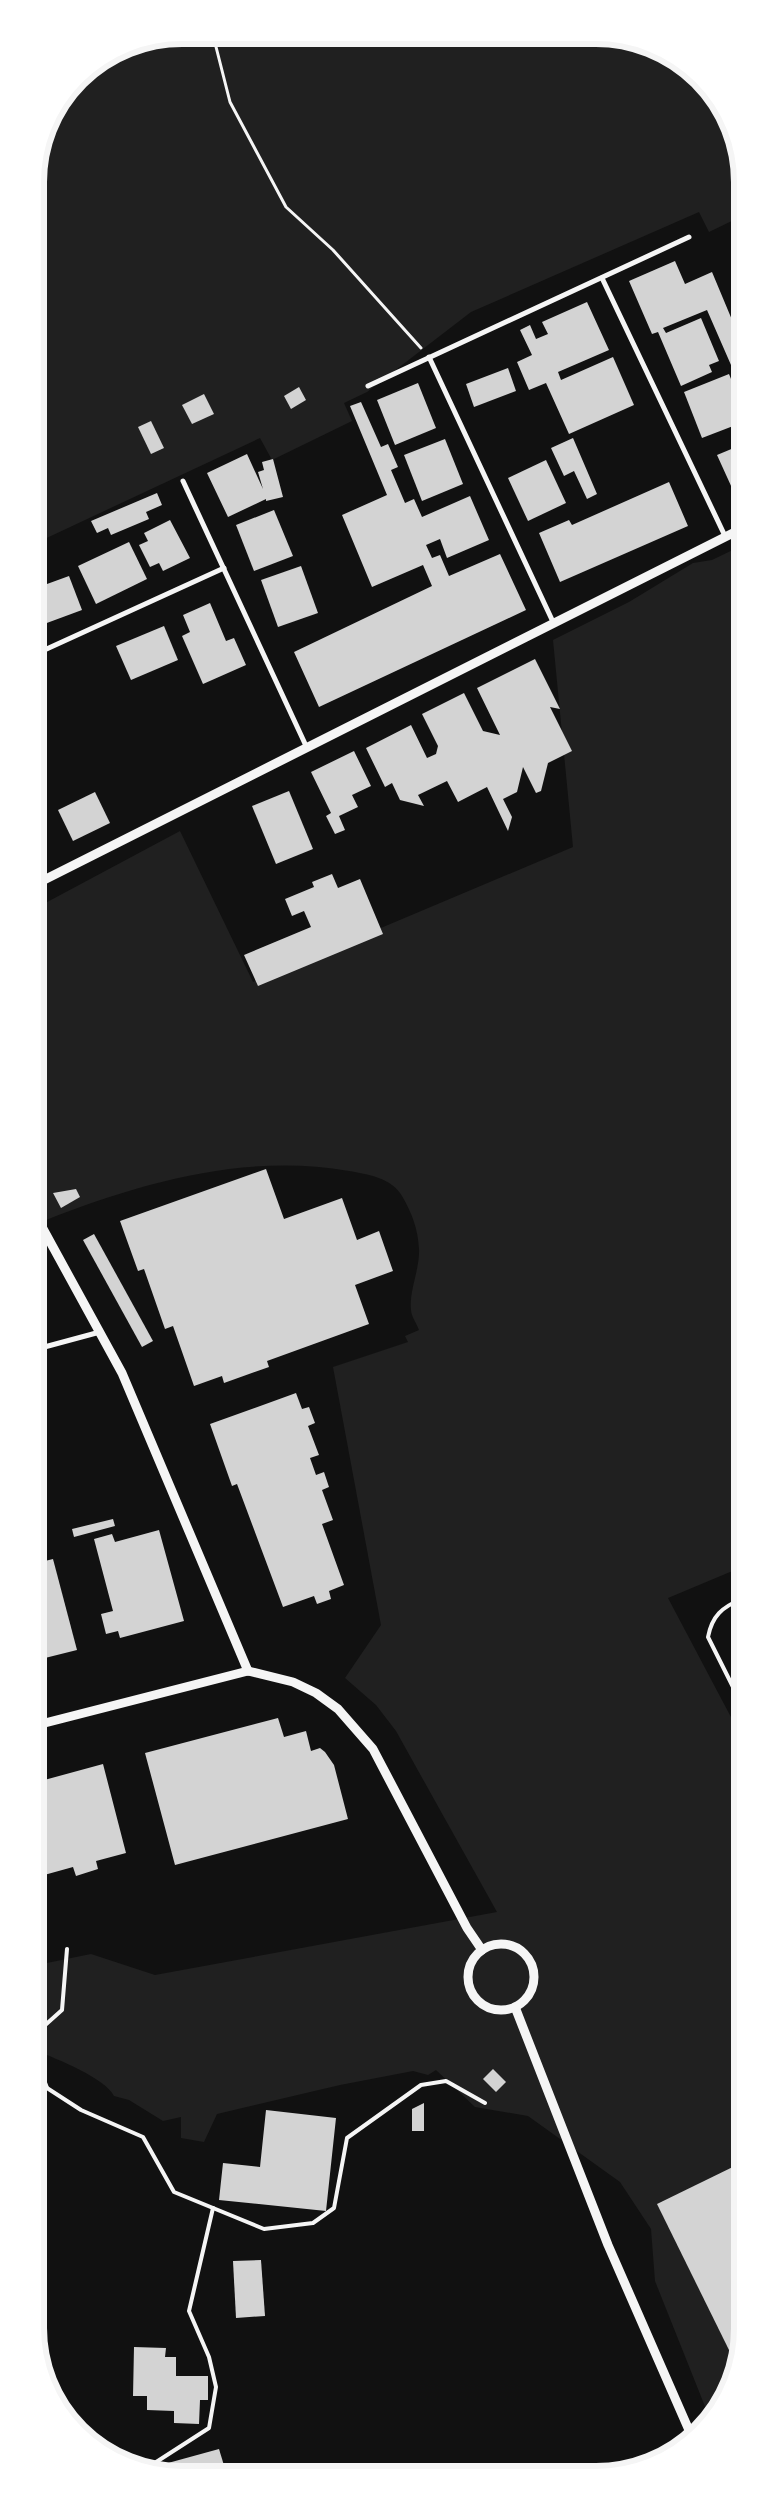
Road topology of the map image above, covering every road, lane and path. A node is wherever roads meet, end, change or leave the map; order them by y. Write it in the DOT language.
graph roads {
  1 [pos="215,44"];
  2 [pos="689,237"];
  3 [pos="602,278"];
  4 [pos="430,358"];
  5 [pos="368,386"];
  6 [pos="184,481"];
  7 [pos="734,532"];
  8 [pos="726,536"];
  9 [pos="224,568"];
  10 [pos="554,624"];
  11 [pos="44,650"];
  12 [pos="307,748"];
  13 [pos="44,880"];
  14 [pos="44,1230"];
  15 [pos="100,1332"];
  16 [pos="44,1347"];
  17 [pos="734,1602"];
  18 [pos="248,1671"];
  19 [pos="734,1690"];
  20 [pos="44,1723"];
  21 [pos="67,1950"];
  22 [pos="482,1950"];
  23 [pos="515,2007"];
  24 [pos="44,2026"];
  25 [pos="44,2080"];
  26 [pos="47,2088"];
  27 [pos="44,2089"];
  28 [pos="485,2103"];
  29 [pos="213,2208"];
  30 [pos="689,2430"];
  31 [pos="154,2464"];
  1 -- 4 [label="path"];
  2 -- 3 [label="street"];
  3 -- 4 [label="street"];
  3 -- 8 [label="street"];
  4 -- 5 [label="street"];
  4 -- 10 [label="street"];
  6 -- 9 [label="street"];
  7 -- 8 [label="street"];
  8 -- 10 [label="street"];
  9 -- 11 [label="street"];
  9 -- 12 [label="street"];
  10 -- 12 [label="street"];
  12 -- 13 [label="street"];
  14 -- 15 [label="street"];
  15 -- 16 [label="street"];
  15 -- 18 [label="street"];
  17 -- 19 [label="lane"];
  18 -- 20 [label="street"];
  18 -- 22 [label="street"];
  21 -- 24 [label="lane"];
  22 -- 23 [label="street"];
  22 -- 23 [label="street"];
  23 -- 30 [label="street"];
  25 -- 26 [label="lane"];
  26 -- 27 [label="lane"];
  26 -- 29 [label="lane"];
  28 -- 29 [label="lane"];
  29 -- 31 [label="lane"];
}
